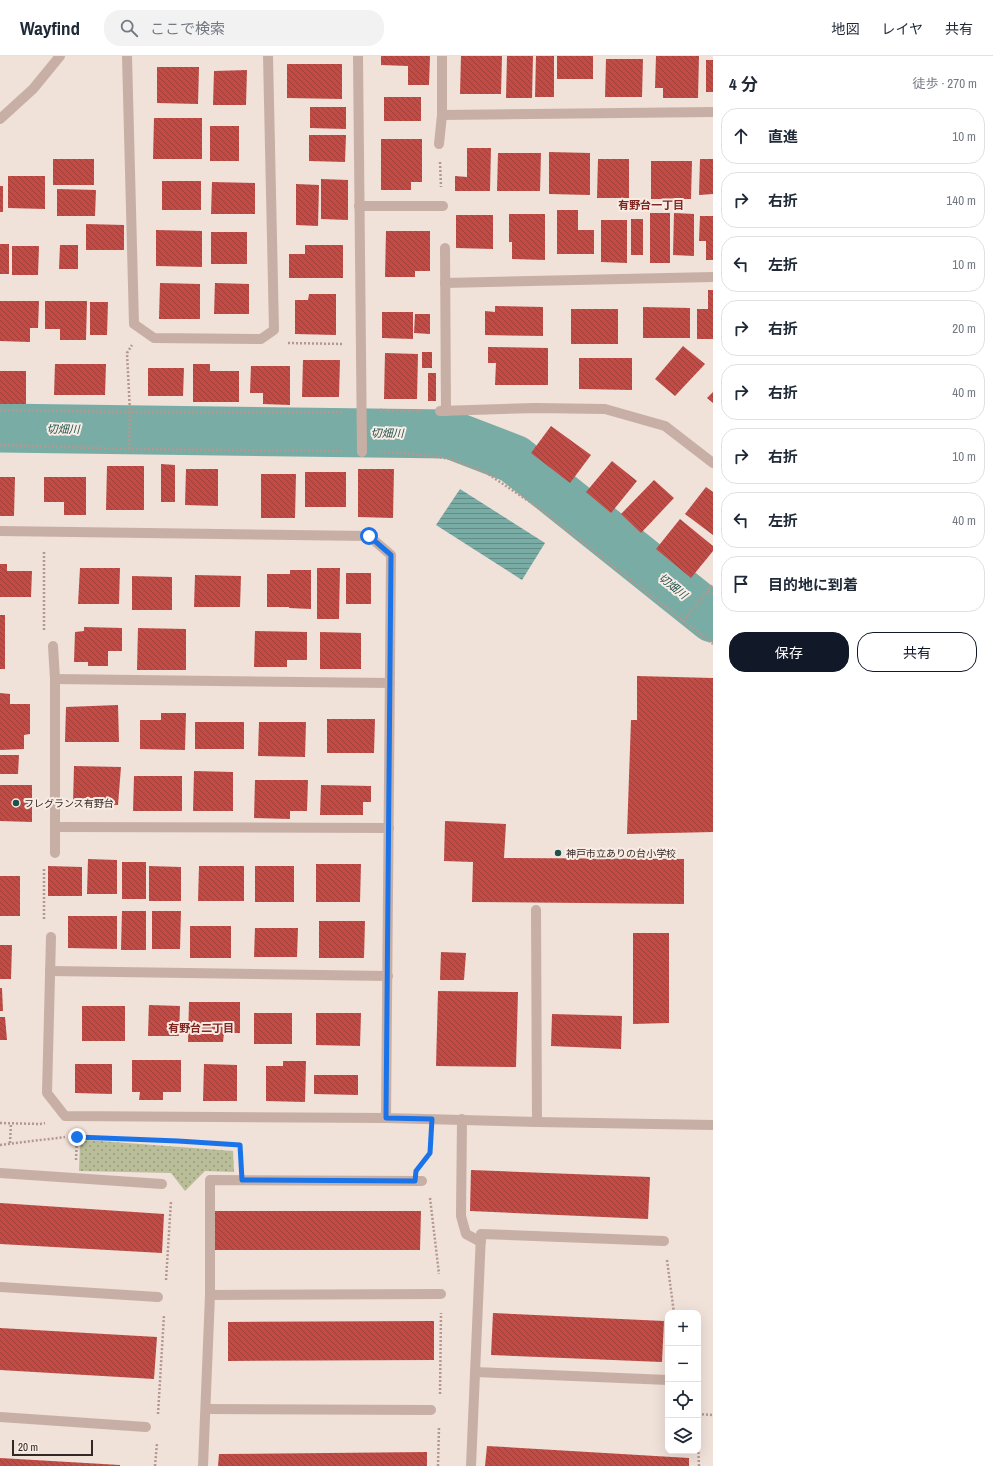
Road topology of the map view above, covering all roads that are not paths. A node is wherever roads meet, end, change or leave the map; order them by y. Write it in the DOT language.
graph roads {
  1 [pos="60,56"];
  2 [pos="127,56"];
  3 [pos="268,56"];
  4 [pos="358,56"];
  5 [pos="442,56"];
  6 [pos="713,112"];
  7 [pos="442,115"];
  8 [pos="0,120"];
  9 [pos="439,144"];
  10 [pos="359,206"];
  11 [pos="443,206"];
  12 [pos="445,248"];
  13 [pos="713,277"];
  14 [pos="445,284"];
  15 [pos="362,448"];
  16 [pos="713,463"];
  17 [pos="0,531"];
  18 [pos="53,649"];
  19 [pos="55,679"];
  20 [pos="390,683"];
  21 [pos="55,827"];
  22 [pos="389,828"];
  23 [pos="55,851"];
  24 [pos="536,910"];
  25 [pos="51,939"];
  26 [pos="50,970"];
  27 [pos="388,976"];
  28 [pos="386,1118"];
  29 [pos="462,1119"];
  30 [pos="537,1122"];
  31 [pos="713,1125"];
  32 [pos="0,1173"];
  33 [pos="418,1181"];
  34 [pos="162,1184"];
  35 [pos="664,1241"];
  36 [pos="481,1242"];
  37 [pos="0,1287"];
  38 [pos="441,1294"];
  39 [pos="210,1295"];
  40 [pos="158,1296"];
  41 [pos="475,1372"];
  42 [pos="665,1380"];
  43 [pos="206,1409"];
  44 [pos="431,1410"];
  45 [pos="0,1417"];
  46 [pos="146,1426"];
  47 [pos="203,1466"];
  48 [pos="471,1466"];
  1 -- 8 [label="street"];
  2 -- 3 [label="street"];
  4 -- 10 [label="street"];
  5 -- 7 [label="street"];
  6 -- 7 [label="street"];
  7 -- 9 [label="street"];
  10 -- 11 [label="street"];
  10 -- 15 [label="street"];
  12 -- 14 [label="street"];
  13 -- 14 [label="street"];
  14 -- 16 [label="street"];
  17 -- 20 [label="street"];
  18 -- 19 [label="street"];
  19 -- 20 [label="street"];
  19 -- 21 [label="street"];
  20 -- 22 [label="street"];
  21 -- 22 [label="street"];
  21 -- 23 [label="street"];
  22 -- 27 [label="street"];
  24 -- 30 [label="street"];
  25 -- 26 [label="street"];
  26 -- 27 [label="street"];
  26 -- 28 [label="street"];
  27 -- 28 [label="street"];
  28 -- 29 [label="street"];
  29 -- 30 [label="street"];
  29 -- 36 [label="street"];
  30 -- 31 [label="street"];
  32 -- 34 [label="street"];
  33 -- 39 [label="street"];
  35 -- 36 [label="street"];
  36 -- 41 [label="street"];
  37 -- 40 [label="street"];
  38 -- 39 [label="street"];
  39 -- 43 [label="street"];
  41 -- 42 [label="street"];
  41 -- 48 [label="street"];
  43 -- 44 [label="street"];
  43 -- 47 [label="street"];
  45 -- 46 [label="street"];
}
